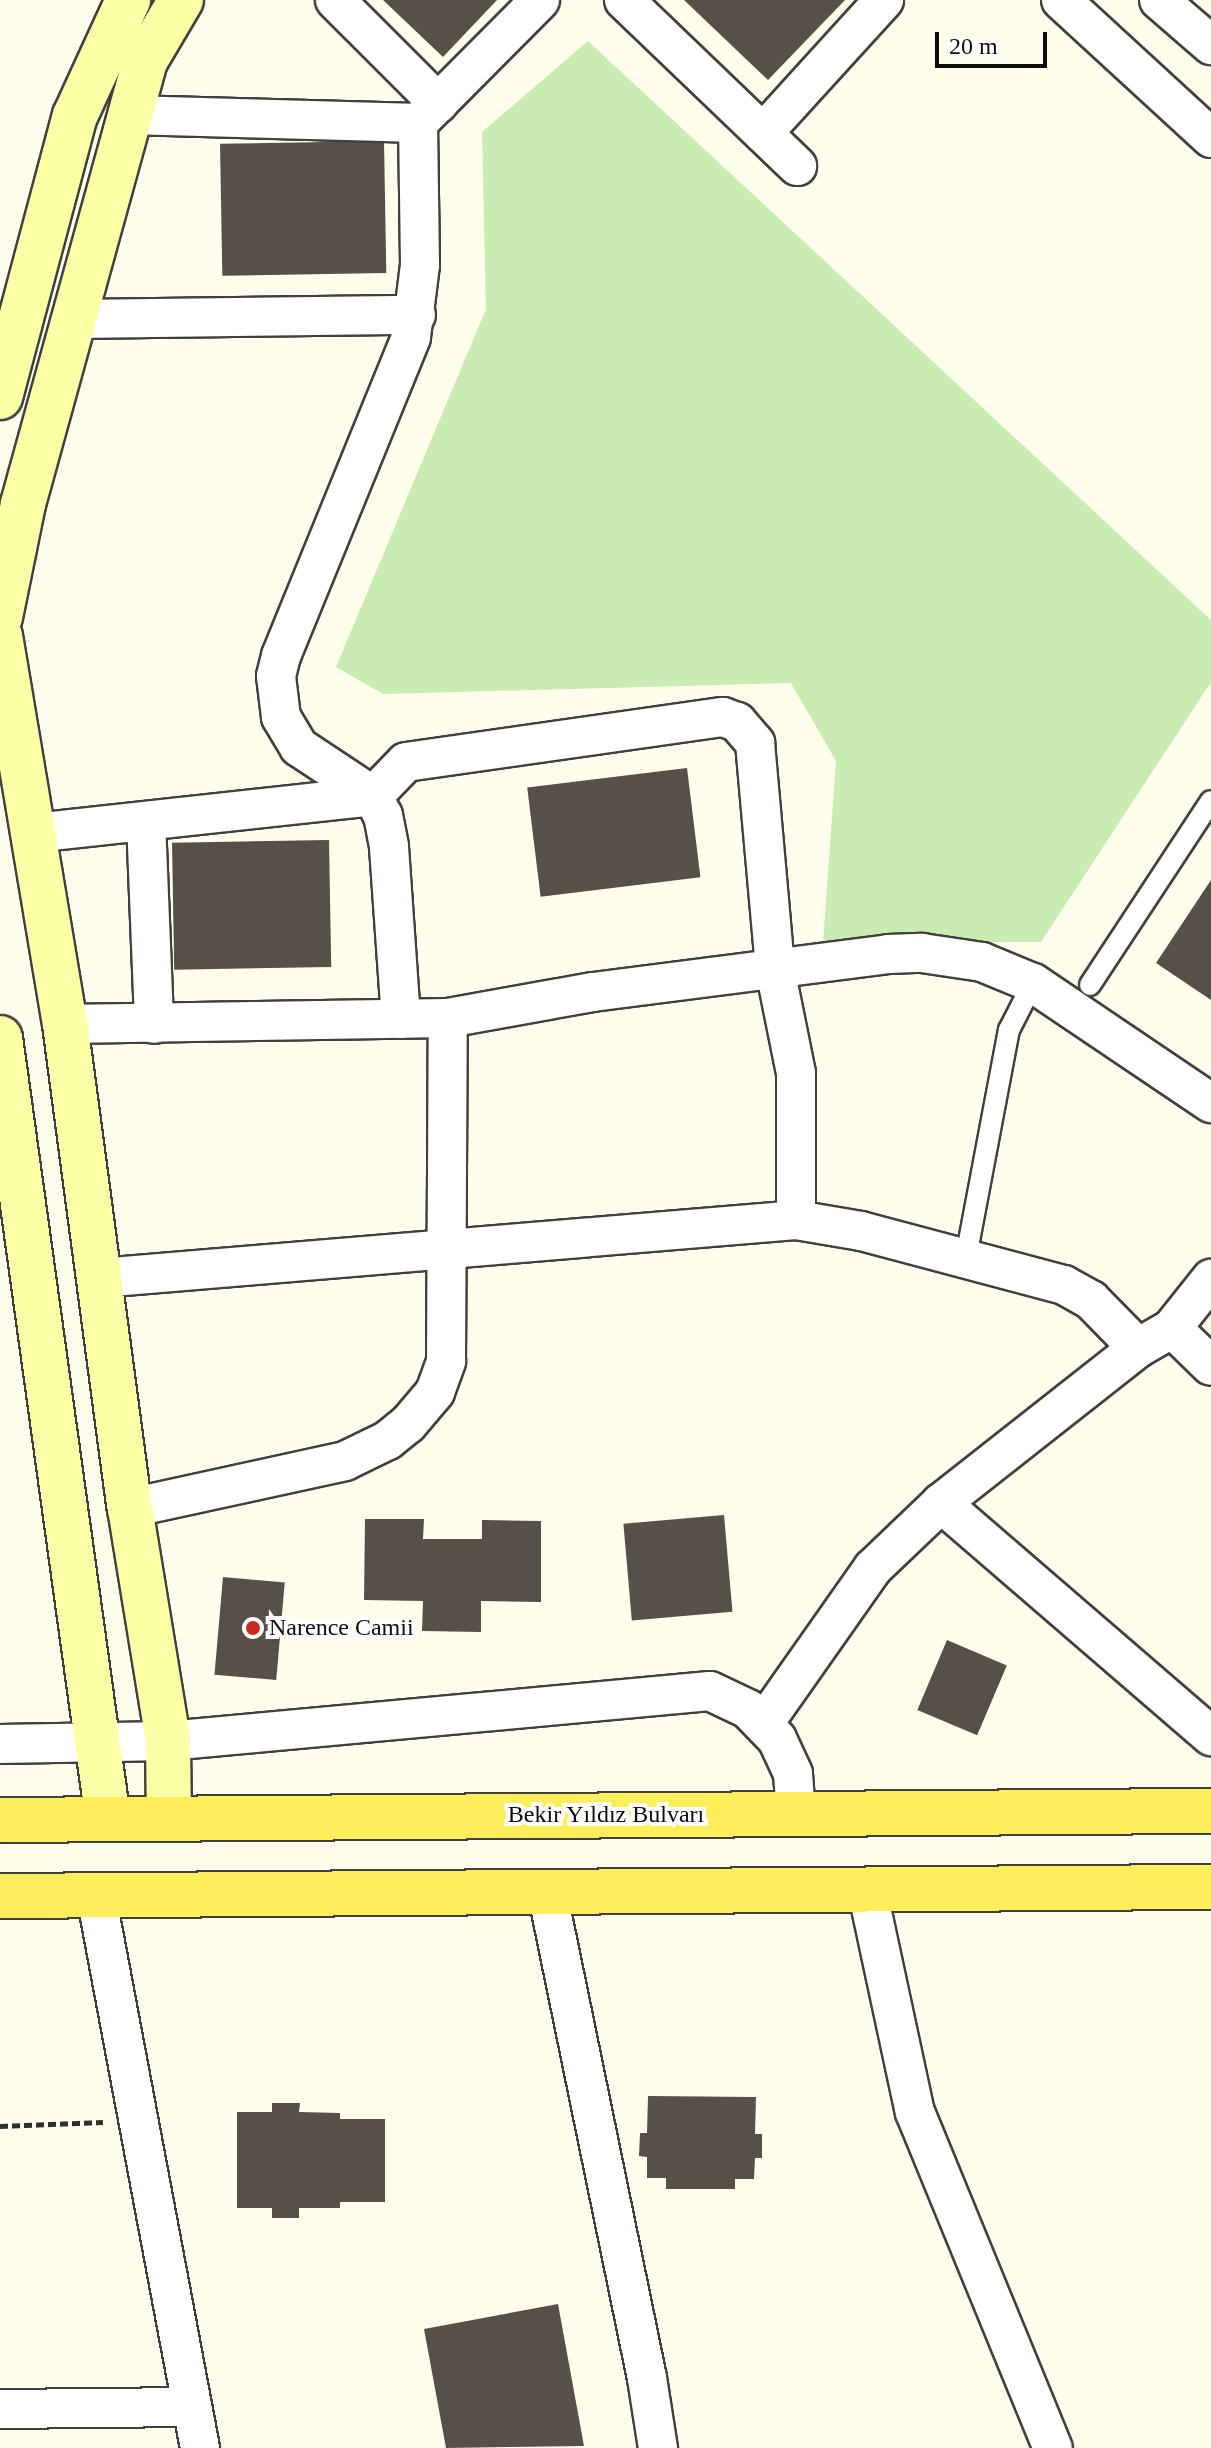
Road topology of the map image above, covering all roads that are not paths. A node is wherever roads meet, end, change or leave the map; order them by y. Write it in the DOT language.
graph roads {
  1 [pos="128,0"];
  2 [pos="181,0"];
  3 [pos="335,0"];
  4 [pos="540,0"];
  5 [pos="624,0"];
  6 [pos="884,0"];
  7 [pos="1061,0"];
  8 [pos="1159,0"];
  9 [pos="1211,45"];
  10 [pos="428,113"];
  11 [pos="130,115"];
  12 [pos="763,133"];
  13 [pos="1211,138"];
  14 [pos="797,166"];
  15 [pos="416,315"];
  16 [pos="74,319"];
  17 [pos="3,381"];
  18 [pos="0,617"];
  19 [pos="0,636"];
  20 [pos="373,796"];
  21 [pos="1211,801"];
  22 [pos="146,821"];
  23 [pos="33,833"];
  24 [pos="775,969"];
  25 [pos="1033,983"];
  26 [pos="1090,985"];
  27 [pos="448,1018"];
  28 [pos="401,1019"];
  29 [pos="65,1024"];
  30 [pos="154,1024"];
  31 [pos="0,1038"];
  32 [pos="1211,1103"];
  33 [pos="8,1147"];
  34 [pos="796,1220"];
  35 [pos="447,1250"];
  36 [pos="966,1257"];
  37 [pos="100,1278"];
  38 [pos="1211,1279"];
  39 [pos="1172,1328"];
  40 [pos="1138,1348"];
  41 [pos="1211,1366"];
  42 [pos="941,1503"];
  43 [pos="130,1508"];
  44 [pos="764,1723"];
  45 [pos="1211,1736"];
  46 [pos="168,1741"];
  47 [pos="98,1742"];
  48 [pos="0,1744"];
  49 [pos="1211,1811"];
  50 [pos="796,1814"];
  51 [pos="169,1818"];
  52 [pos="108,1819"];
  53 [pos="0,1820"];
  54 [pos="1211,1887"];
  55 [pos="867,1889"];
  56 [pos="547,1891"];
  57 [pos="96,1895"];
  58 [pos="0,1896"];
  59 [pos="192,2407"];
  60 [pos="0,2409"];
  61 [pos="200,2448"];
  62 [pos="658,2448"];
  63 [pos="1053,2448"];
  1 -- 17 [label="street"];
  2 -- 11 [label="street"];
  3 -- 10 [label="street"];
  4 -- 10 [label="street"];
  5 -- 12 [label="street"];
  6 -- 12 [label="street"];
  7 -- 13 [label="street"];
  8 -- 9 [label="street"];
  10 -- 11 [label="street"];
  10 -- 15 [label="street"];
  11 -- 16 [label="street"];
  12 -- 14 [label="street"];
  15 -- 16 [label="street"];
  15 -- 20 [label="street"];
  16 -- 18 [label="street"];
  19 -- 23 [label="street"];
  20 -- 22 [label="street"];
  20 -- 24 [label="street"];
  20 -- 28 [label="street"];
  21 -- 26 [label="lane"];
  22 -- 23 [label="street"];
  22 -- 30 [label="street"];
  23 -- 29 [label="street"];
  24 -- 25 [label="street"];
  24 -- 27 [label="street"];
  24 -- 34 [label="street"];
  25 -- 32 [label="street"];
  25 -- 36 [label="lane"];
  27 -- 28 [label="street"];
  27 -- 35 [label="street"];
  28 -- 30 [label="street"];
  29 -- 30 [label="street"];
  29 -- 37 [label="street"];
  31 -- 33 [label="street"];
  33 -- 47 [label="street"];
  34 -- 35 [label="street"];
  34 -- 36 [label="street"];
  35 -- 37 [label="street"];
  35 -- 43 [label="street"];
  36 -- 40 [label="street"];
  37 -- 43 [label="street"];
  38 -- 39 [label="street"];
  39 -- 40 [label="street"];
  39 -- 41 [label="street"];
  40 -- 42 [label="street"];
  42 -- 44 [label="street"];
  42 -- 45 [label="street"];
  43 -- 46 [label="street"];
  44 -- 46 [label="street"];
  44 -- 50 [label="street"];
  46 -- 47 [label="street"];
  46 -- 51 [label="street"];
  47 -- 48 [label="street"];
  47 -- 52 [label="street"];
  49 -- 50 [label="main road, Bekir Yıldız Bulvarı"];
  50 -- 51 [label="main road, Bekir Yıldız Bulvarı"];
  51 -- 52 [label="main road, Bekir Yıldız Bulvarı"];
  52 -- 53 [label="main road, Bekir Yıldız Bulvarı"];
  54 -- 55 [label="main road"];
  55 -- 56 [label="main road"];
  55 -- 63 [label="street"];
  56 -- 57 [label="main road"];
  56 -- 62 [label="street"];
  57 -- 58 [label="main road"];
  57 -- 59 [label="street"];
  59 -- 60 [label="street"];
  59 -- 61 [label="street"];
}
